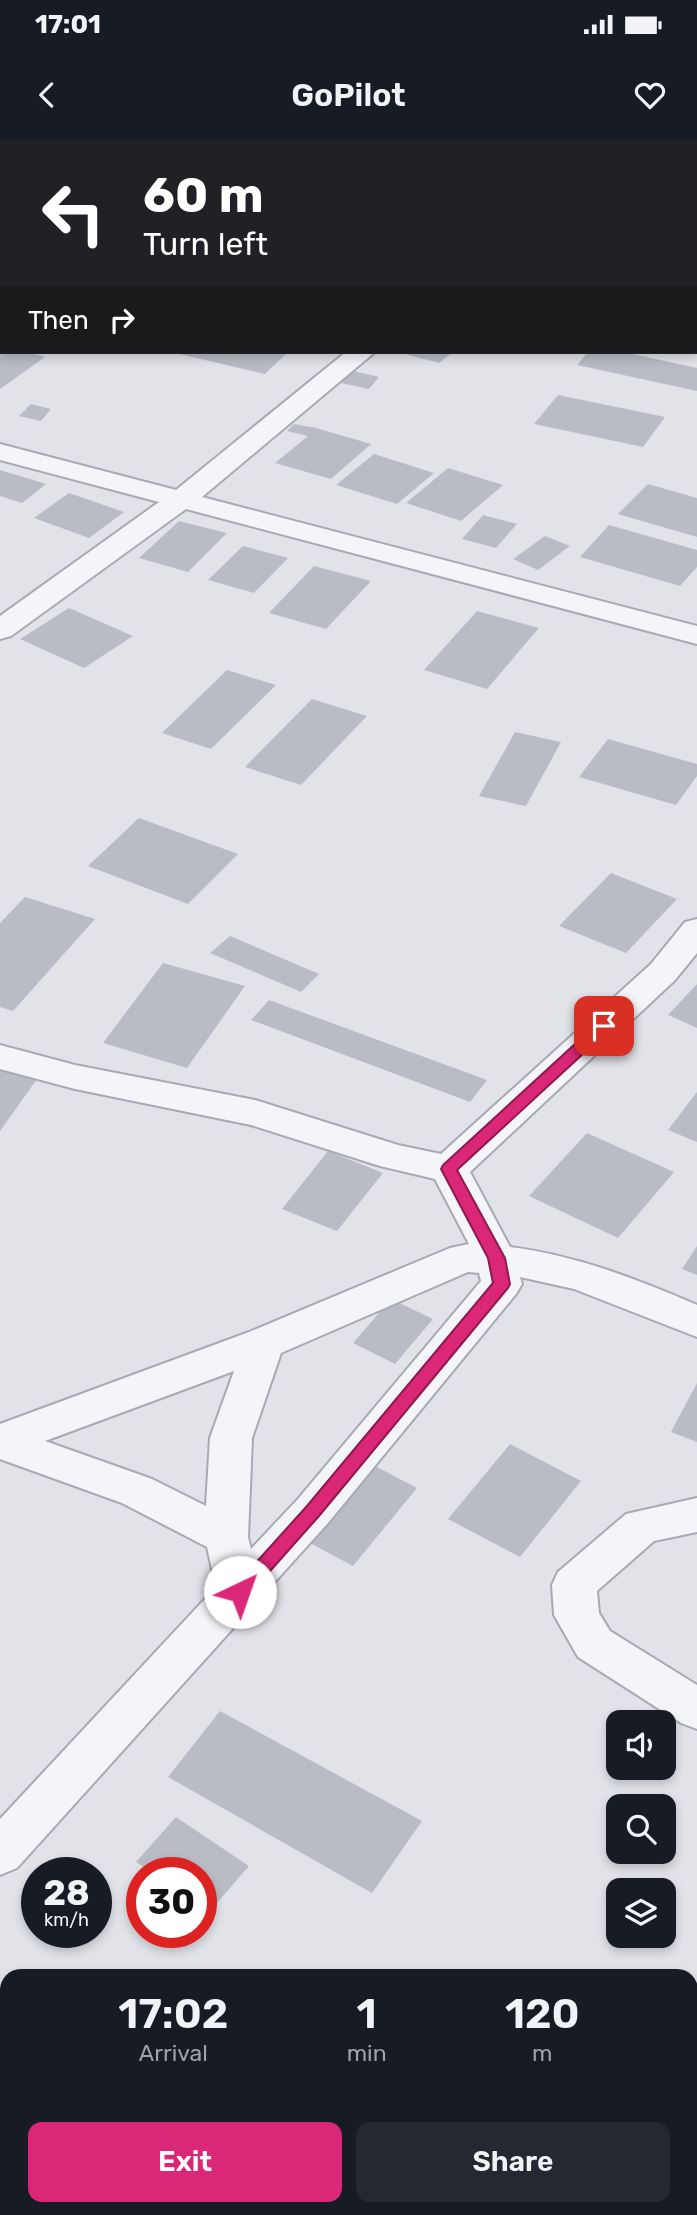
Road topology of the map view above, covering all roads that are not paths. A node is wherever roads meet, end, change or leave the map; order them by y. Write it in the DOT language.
graph roads {
  1 [pos="360,354"];
  2 [pos="0,452"];
  3 [pos="182,499"];
  4 [pos="0,630"];
  5 [pos="697,635"];
  6 [pos="697,930"];
  7 [pos="0,1057"];
  8 [pos="449,1169"];
  9 [pos="496,1258"];
  10 [pos="697,1322"];
  11 [pos="264,1343"];
  12 [pos="0,1441"];
  13 [pos="697,1515"];
  14 [pos="226,1537"];
  15 [pos="240,1592"];
  16 [pos="697,1709"];
  17 [pos="0,1853"];
  1 -- 3 [label="street"];
  2 -- 3 [label="street"];
  3 -- 4 [label="street"];
  3 -- 5 [label="street"];
  6 -- 8 [label="street"];
  7 -- 8 [label="street"];
  8 -- 9 [label="street"];
  9 -- 10 [label="street"];
  9 -- 11 [label="street"];
  9 -- 15 [label="street"];
  11 -- 12 [label="street"];
  11 -- 14 [label="street"];
  12 -- 14 [label="street"];
  13 -- 16 [label="street"];
  14 -- 15 [label="street"];
  15 -- 17 [label="street"];
}
